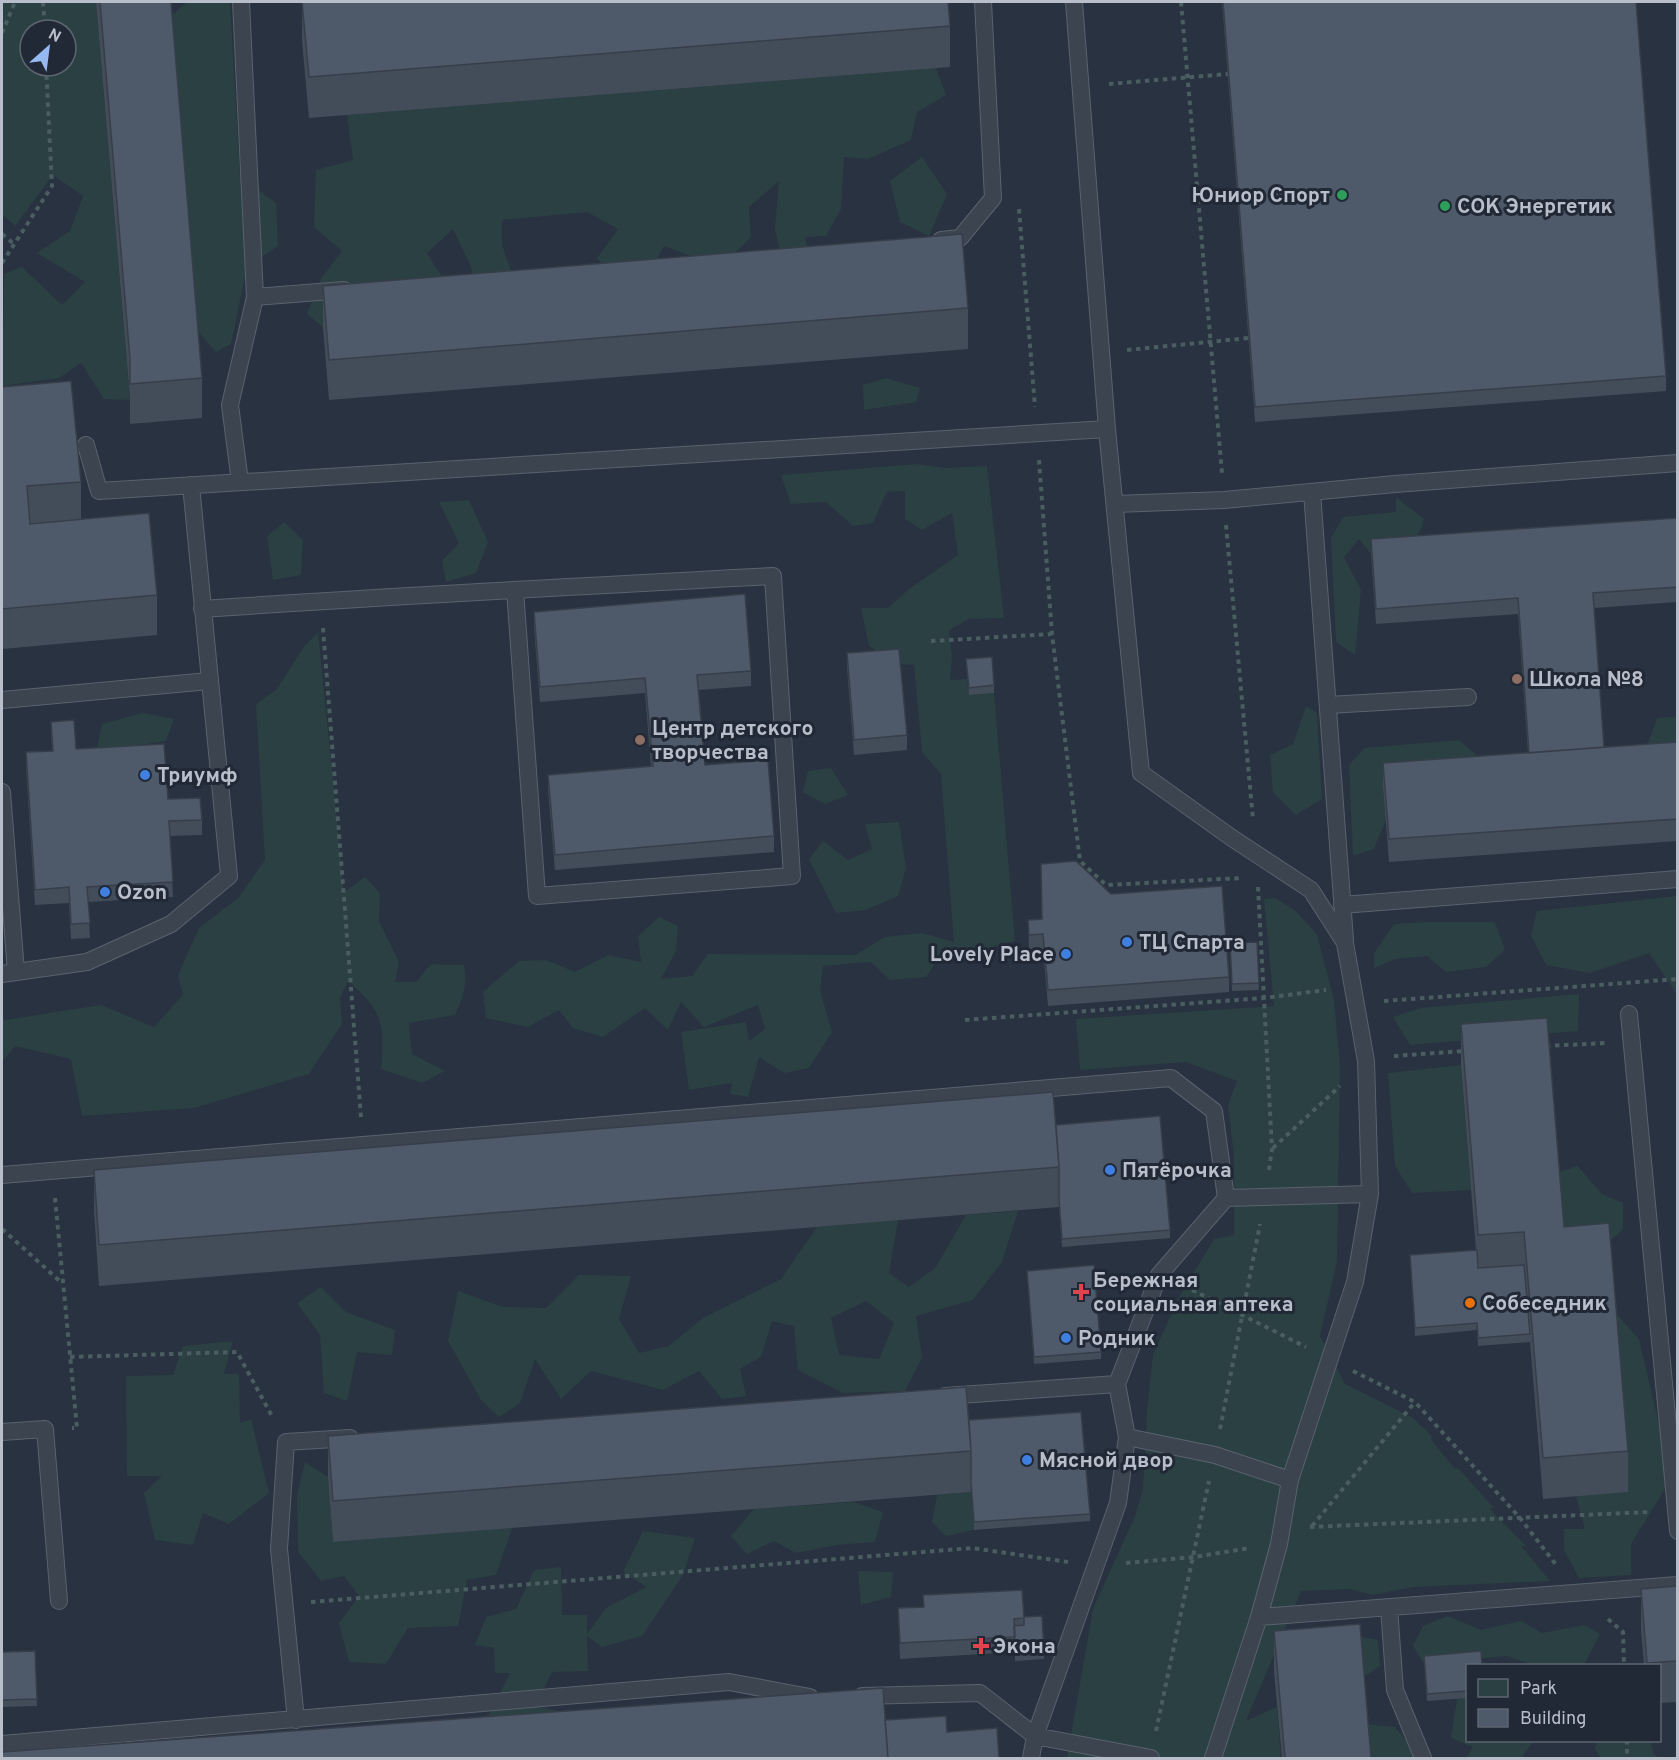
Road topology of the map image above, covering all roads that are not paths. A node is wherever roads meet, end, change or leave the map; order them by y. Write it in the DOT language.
graph roads {
  1 [pos="241,2"];
  2 [pos="983,2"];
  3 [pos="1074,2"];
  4 [pos="924,241"];
  5 [pos="363,288"];
  6 [pos="255,297"];
  7 [pos="1107,429"];
  8 [pos="86,446"];
  9 [pos="1677,464"];
  10 [pos="240,482"];
  11 [pos="191,485"];
  12 [pos="1312,492"];
  13 [pos="1115,504"];
  14 [pos="515,590"];
  15 [pos="202,609"];
  16 [pos="209,681"];
  17 [pos="1468,697"];
  18 [pos="2,700"];
  19 [pos="1328,705"];
  20 [pos="2,792"];
  21 [pos="1677,879"];
  22 [pos="1342,905"];
  23 [pos="1345,943"];
  24 [pos="9,973"];
  25 [pos="1629,1014"];
  26 [pos="2,1175"];
  27 [pos="1370,1194"];
  28 [pos="1226,1198"];
  29 [pos="1117,1384"];
  30 [pos="923,1398"];
  31 [pos="2,1432"];
  32 [pos="369,1436"];
  33 [pos="1127,1437"];
  34 [pos="1290,1480"];
  35 [pos="1676,1511"];
  36 [pos="1677,1531"];
  37 [pos="1677,1585"];
  38 [pos="59,1600"];
  39 [pos="1389,1608"];
  40 [pos="1259,1617"];
  41 [pos="844,1696"];
  42 [pos="822,1697"];
  43 [pos="296,1720"];
  44 [pos="1035,1736"];
  45 [pos="2,1744"];
  46 [pos="1032,1758"];
  47 [pos="1150,1758"];
  48 [pos="1213,1758"];
  49 [pos="1423,1758"];
  1 -- 6 [label="lane"];
  2 -- 4 [label="lane"];
  3 -- 7 [label="lane"];
  5 -- 6 [label="lane"];
  6 -- 10 [label="lane"];
  7 -- 10 [label="lane"];
  7 -- 13 [label="lane"];
  8 -- 11 [label="lane"];
  9 -- 12 [label="lane"];
  10 -- 11 [label="lane"];
  11 -- 15 [label="lane"];
  12 -- 13 [label="lane"];
  12 -- 19 [label="lane"];
  13 -- 23 [label="lane"];
  14 -- 14 [label="lane"];
  14 -- 15 [label="lane"];
  15 -- 16 [label="lane"];
  16 -- 18 [label="lane"];
  16 -- 24 [label="lane"];
  17 -- 19 [label="lane"];
  19 -- 22 [label="lane"];
  20 -- 24 [label="lane"];
  21 -- 22 [label="lane"];
  22 -- 23 [label="lane"];
  23 -- 27 [label="lane"];
  25 -- 35 [label="lane"];
  26 -- 28 [label="lane"];
  27 -- 28 [label="lane"];
  27 -- 34 [label="lane"];
  28 -- 29 [label="lane"];
  29 -- 30 [label="lane"];
  29 -- 33 [label="lane"];
  31 -- 38 [label="lane"];
  32 -- 43 [label="lane"];
  33 -- 34 [label="lane"];
  33 -- 44 [label="lane"];
  34 -- 40 [label="lane"];
  35 -- 36 [label="lane"];
  37 -- 39 [label="lane"];
  39 -- 40 [label="lane"];
  39 -- 49 [label="lane"];
  40 -- 48 [label="lane"];
  41 -- 44 [label="lane"];
  42 -- 43 [label="lane"];
  43 -- 45 [label="lane"];
  44 -- 46 [label="lane"];
  44 -- 47 [label="lane"];
}
